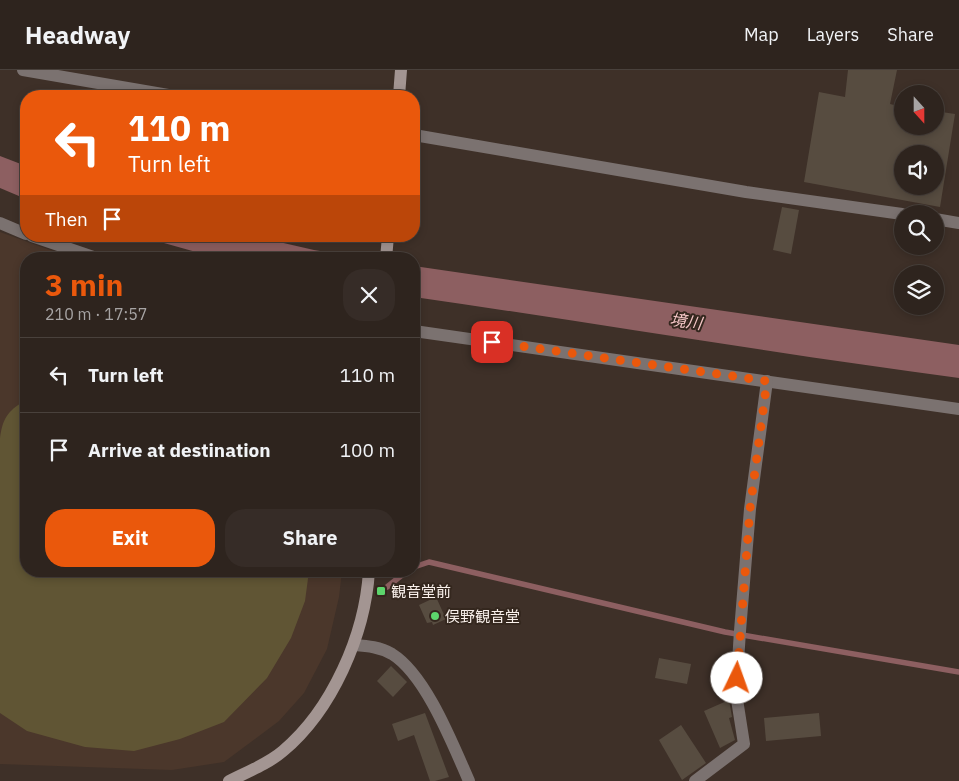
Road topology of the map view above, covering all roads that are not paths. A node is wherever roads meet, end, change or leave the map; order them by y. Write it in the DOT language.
graph roads {
  1 [pos="23,70"];
  2 [pos="401,70"];
  3 [pos="139,90"];
  4 [pos="399,90"];
  5 [pos="420,136"];
  6 [pos="894,213"];
  7 [pos="944,220"];
  8 [pos="0,223"];
  9 [pos="959,223"];
  10 [pos="20,231"];
  11 [pos="49,242"];
  12 [pos="78,252"];
  13 [pos="420,332"];
  14 [pos="767,381"];
  15 [pos="959,409"];
  16 [pos="368,577"];
  17 [pos="354,645"];
  18 [pos="229,781"];
  19 [pos="469,781"];
  20 [pos="695,781"];
  1 -- 3 [label="street"];
  2 -- 4 [label="main road"];
  5 -- 6 [label="street"];
  7 -- 9 [label="street"];
  8 -- 10 [label="street"];
  11 -- 12 [label="street"];
  13 -- 14 [label="street"];
  14 -- 15 [label="street"];
  14 -- 20 [label="street"];
  16 -- 17 [label="main road"];
  17 -- 18 [label="main road"];
  17 -- 19 [label="street"];
}
